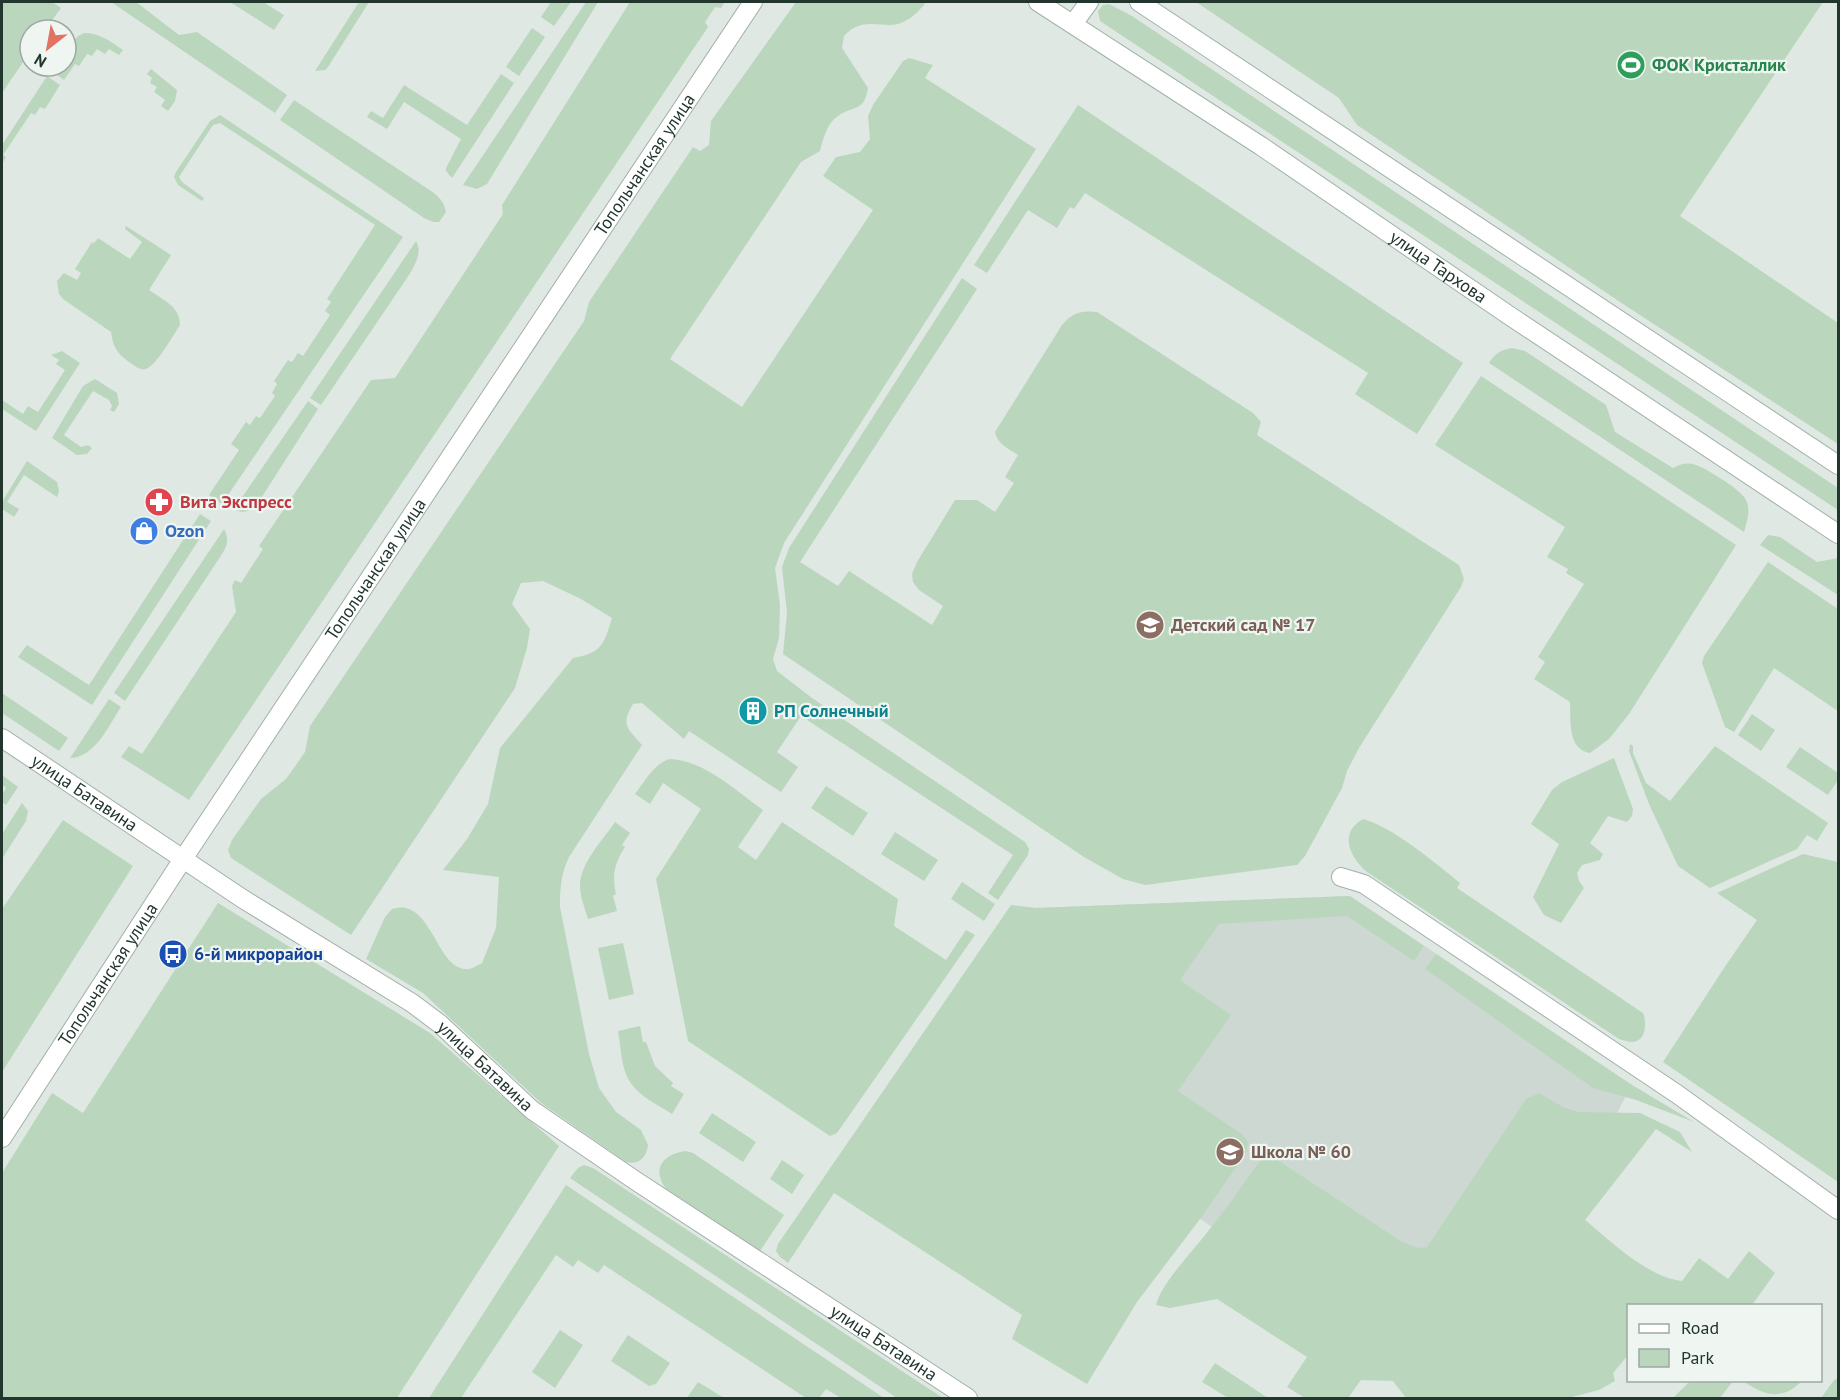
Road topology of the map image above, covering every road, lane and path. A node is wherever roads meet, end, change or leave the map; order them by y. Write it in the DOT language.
graph roads {
  1 [pos="753,2"];
  2 [pos="1038,2"];
  3 [pos="1089,2"];
  4 [pos="1139,2"];
  5 [pos="1073,24"];
  6 [pos="1839,465"];
  7 [pos="1839,534"];
  8 [pos="2,738"];
  9 [pos="183,859"];
  10 [pos="1341,877"];
  11 [pos="2,1138"];
  12 [pos="1839,1210"];
  13 [pos="968,1398"];
  1 -- 9 [label="street, Топольчанская улица"];
  2 -- 5 [label="street, улица Тархова"];
  3 -- 5 [label="street"];
  4 -- 6 [label="street"];
  5 -- 7 [label="street, улица Тархова"];
  8 -- 9 [label="street, улица Батавина"];
  9 -- 11 [label="street, Топольчанская улица"];
  9 -- 13 [label="street, улица Батавина"];
  10 -- 12 [label="street"];
}
